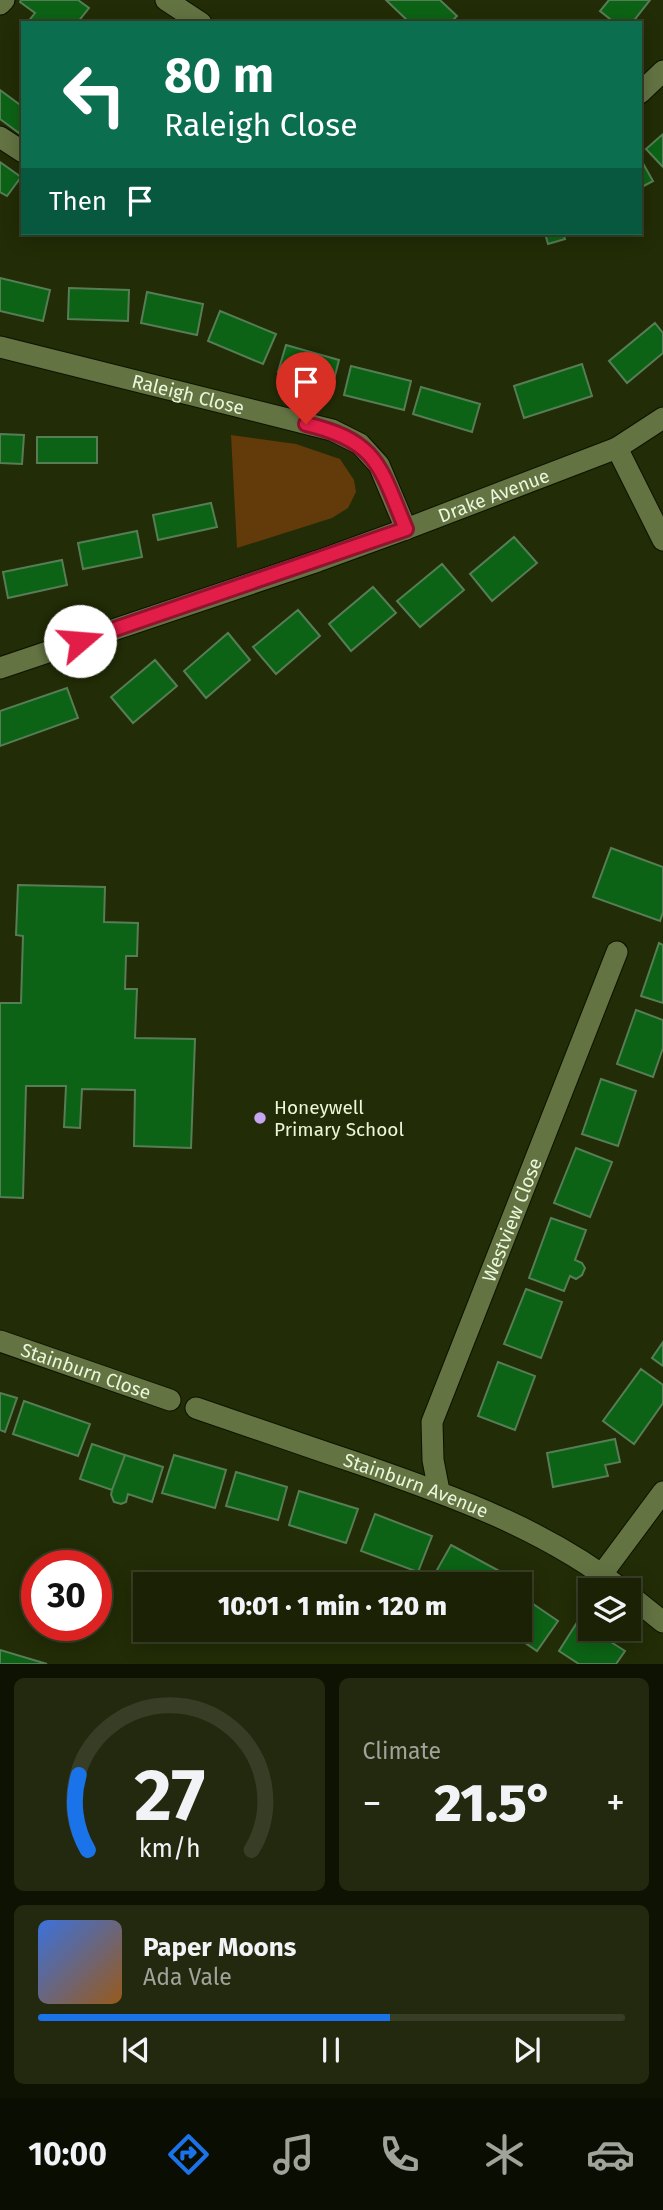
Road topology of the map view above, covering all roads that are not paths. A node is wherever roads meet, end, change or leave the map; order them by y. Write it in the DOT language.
graph roads {
  1 [pos="4,0"];
  2 [pos="166,0"];
  3 [pos="0,4"];
  4 [pos="198,21"];
  5 [pos="663,71"];
  6 [pos="642,91"];
  7 [pos="0,136"];
  8 [pos="21,151"];
  9 [pos="0,347"];
  10 [pos="663,418"];
  11 [pos="617,448"];
  12 [pos="406,529"];
  13 [pos="663,540"];
  14 [pos="0,668"];
  15 [pos="617,952"];
  16 [pos="0,1341"];
  17 [pos="170,1400"];
  18 [pos="196,1408"];
  19 [pos="439,1491"];
  20 [pos="663,1492"];
  21 [pos="602,1574"];
  22 [pos="607,1578"];
  23 [pos="641,1604"];
  24 [pos="663,1622"];
  1 -- 3 [label="street"];
  2 -- 4 [label="street"];
  5 -- 6 [label="street"];
  7 -- 8 [label="street"];
  9 -- 12 [label="street, Raleigh Close"];
  10 -- 11 [label="street, Drake Avenue"];
  11 -- 12 [label="street, Drake Avenue"];
  11 -- 13 [label="street"];
  12 -- 14 [label="street, Drake Avenue"];
  15 -- 19 [label="street, Westview Close"];
  16 -- 17 [label="street, Stainburn Close"];
  18 -- 19 [label="street, Stainburn Avenue"];
  19 -- 21 [label="street, Stainburn Avenue"];
  20 -- 21 [label="street"];
  21 -- 22 [label="street, Stainburn Avenue"];
  23 -- 24 [label="street"];
}
